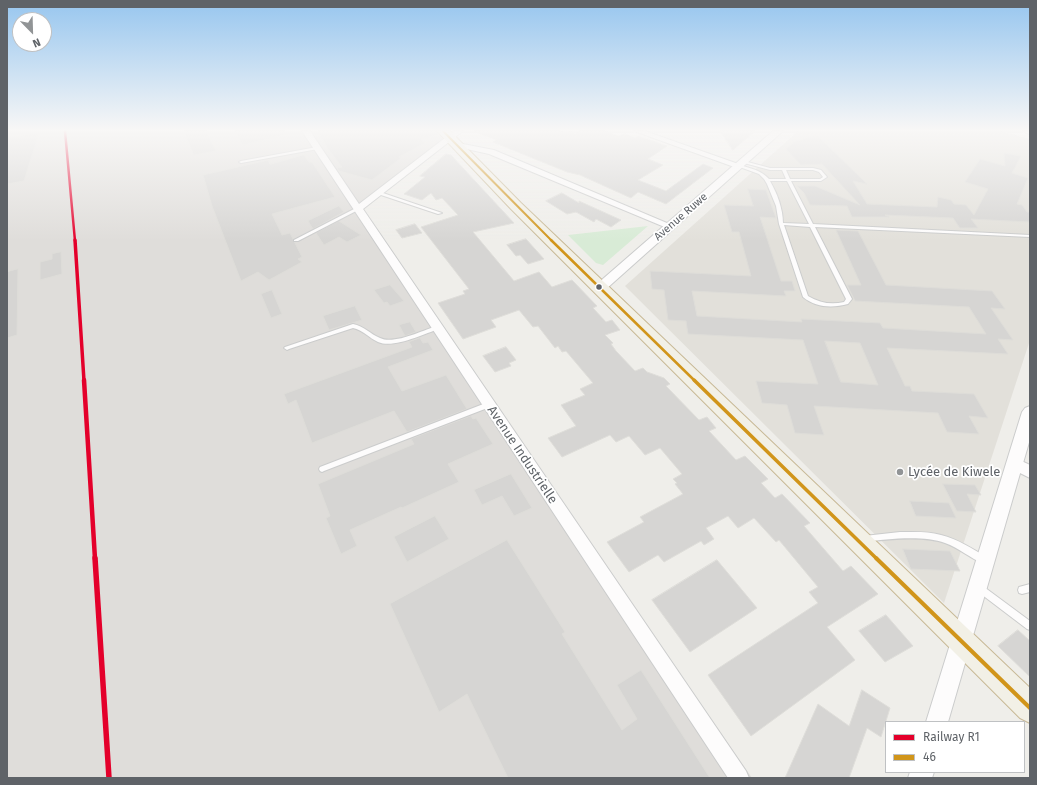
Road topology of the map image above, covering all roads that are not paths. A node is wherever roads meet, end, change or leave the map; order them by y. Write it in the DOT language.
graph roads {
  1 [pos="330,168"];
  2 [pos="411,168"];
  3 [pos="481,168"];
  4 [pos="529,168"];
  5 [pos="738,168"];
  6 [pos="747,168"];
  7 [pos="763,168"];
  8 [pos="766,168"];
  9 [pos="783,169"];
  10 [pos="760,173"];
  11 [pos="767,180"];
  12 [pos="789,180"];
  13 [pos="378,193"];
  14 [pos="358,209"];
  15 [pos="440,213"];
  16 [pos="780,224"];
  17 [pos="813,225"];
  18 [pos="670,226"];
  19 [pos="1030,236"];
  20 [pos="296,240"];
  21 [pos="600,287"];
  22 [pos="437,328"];
  23 [pos="287,348"];
  24 [pos="488,405"];
  25 [pos="1030,412"];
  26 [pos="1015,464"];
  27 [pos="322,469"];
  28 [pos="1030,472"];
  29 [pos="859,540"];
  30 [pos="985,561"];
  31 [pos="978,586"];
  32 [pos="1030,626"];
  33 [pos="962,641"];
  34 [pos="1030,708"];
  35 [pos="937,721"];
  36 [pos="739,778"];
  1 -- 14 [label="street, Avenue Industrielle"];
  2 -- 13 [label="street"];
  3 -- 21 [label="highway"];
  4 -- 18 [label="street"];
  5 -- 18 [label="street, Avenue Ruwe"];
  6 -- 10 [label="lane"];
  7 -- 8 [label="lane"];
  8 -- 9 [label="lane"];
  8 -- 10 [label="lane"];
  9 -- 12 [label="lane"];
  9 -- 12 [label="lane"];
  10 -- 11 [label="lane"];
  11 -- 12 [label="lane"];
  11 -- 16 [label="lane"];
  12 -- 17 [label="lane"];
  13 -- 14 [label="street"];
  13 -- 15 [label="lane"];
  14 -- 20 [label="lane"];
  14 -- 22 [label="street, Avenue Industrielle"];
  16 -- 17 [label="lane"];
  16 -- 17 [label="lane"];
  17 -- 19 [label="lane"];
  18 -- 21 [label="street, Avenue Ruwe"];
  21 -- 29 [label="highway"];
  22 -- 23 [label="lane"];
  22 -- 24 [label="street, Avenue Industrielle"];
  24 -- 27 [label="lane"];
  24 -- 36 [label="street, Avenue Industrielle"];
  25 -- 26 [label="street"];
  26 -- 28 [label="street"];
  26 -- 30 [label="street"];
  29 -- 30 [label="lane"];
  29 -- 33 [label="highway"];
  30 -- 31 [label="street"];
  31 -- 32 [label="lane"];
  31 -- 33 [label="street"];
  33 -- 34 [label="highway"];
  33 -- 35 [label="street"];
}
